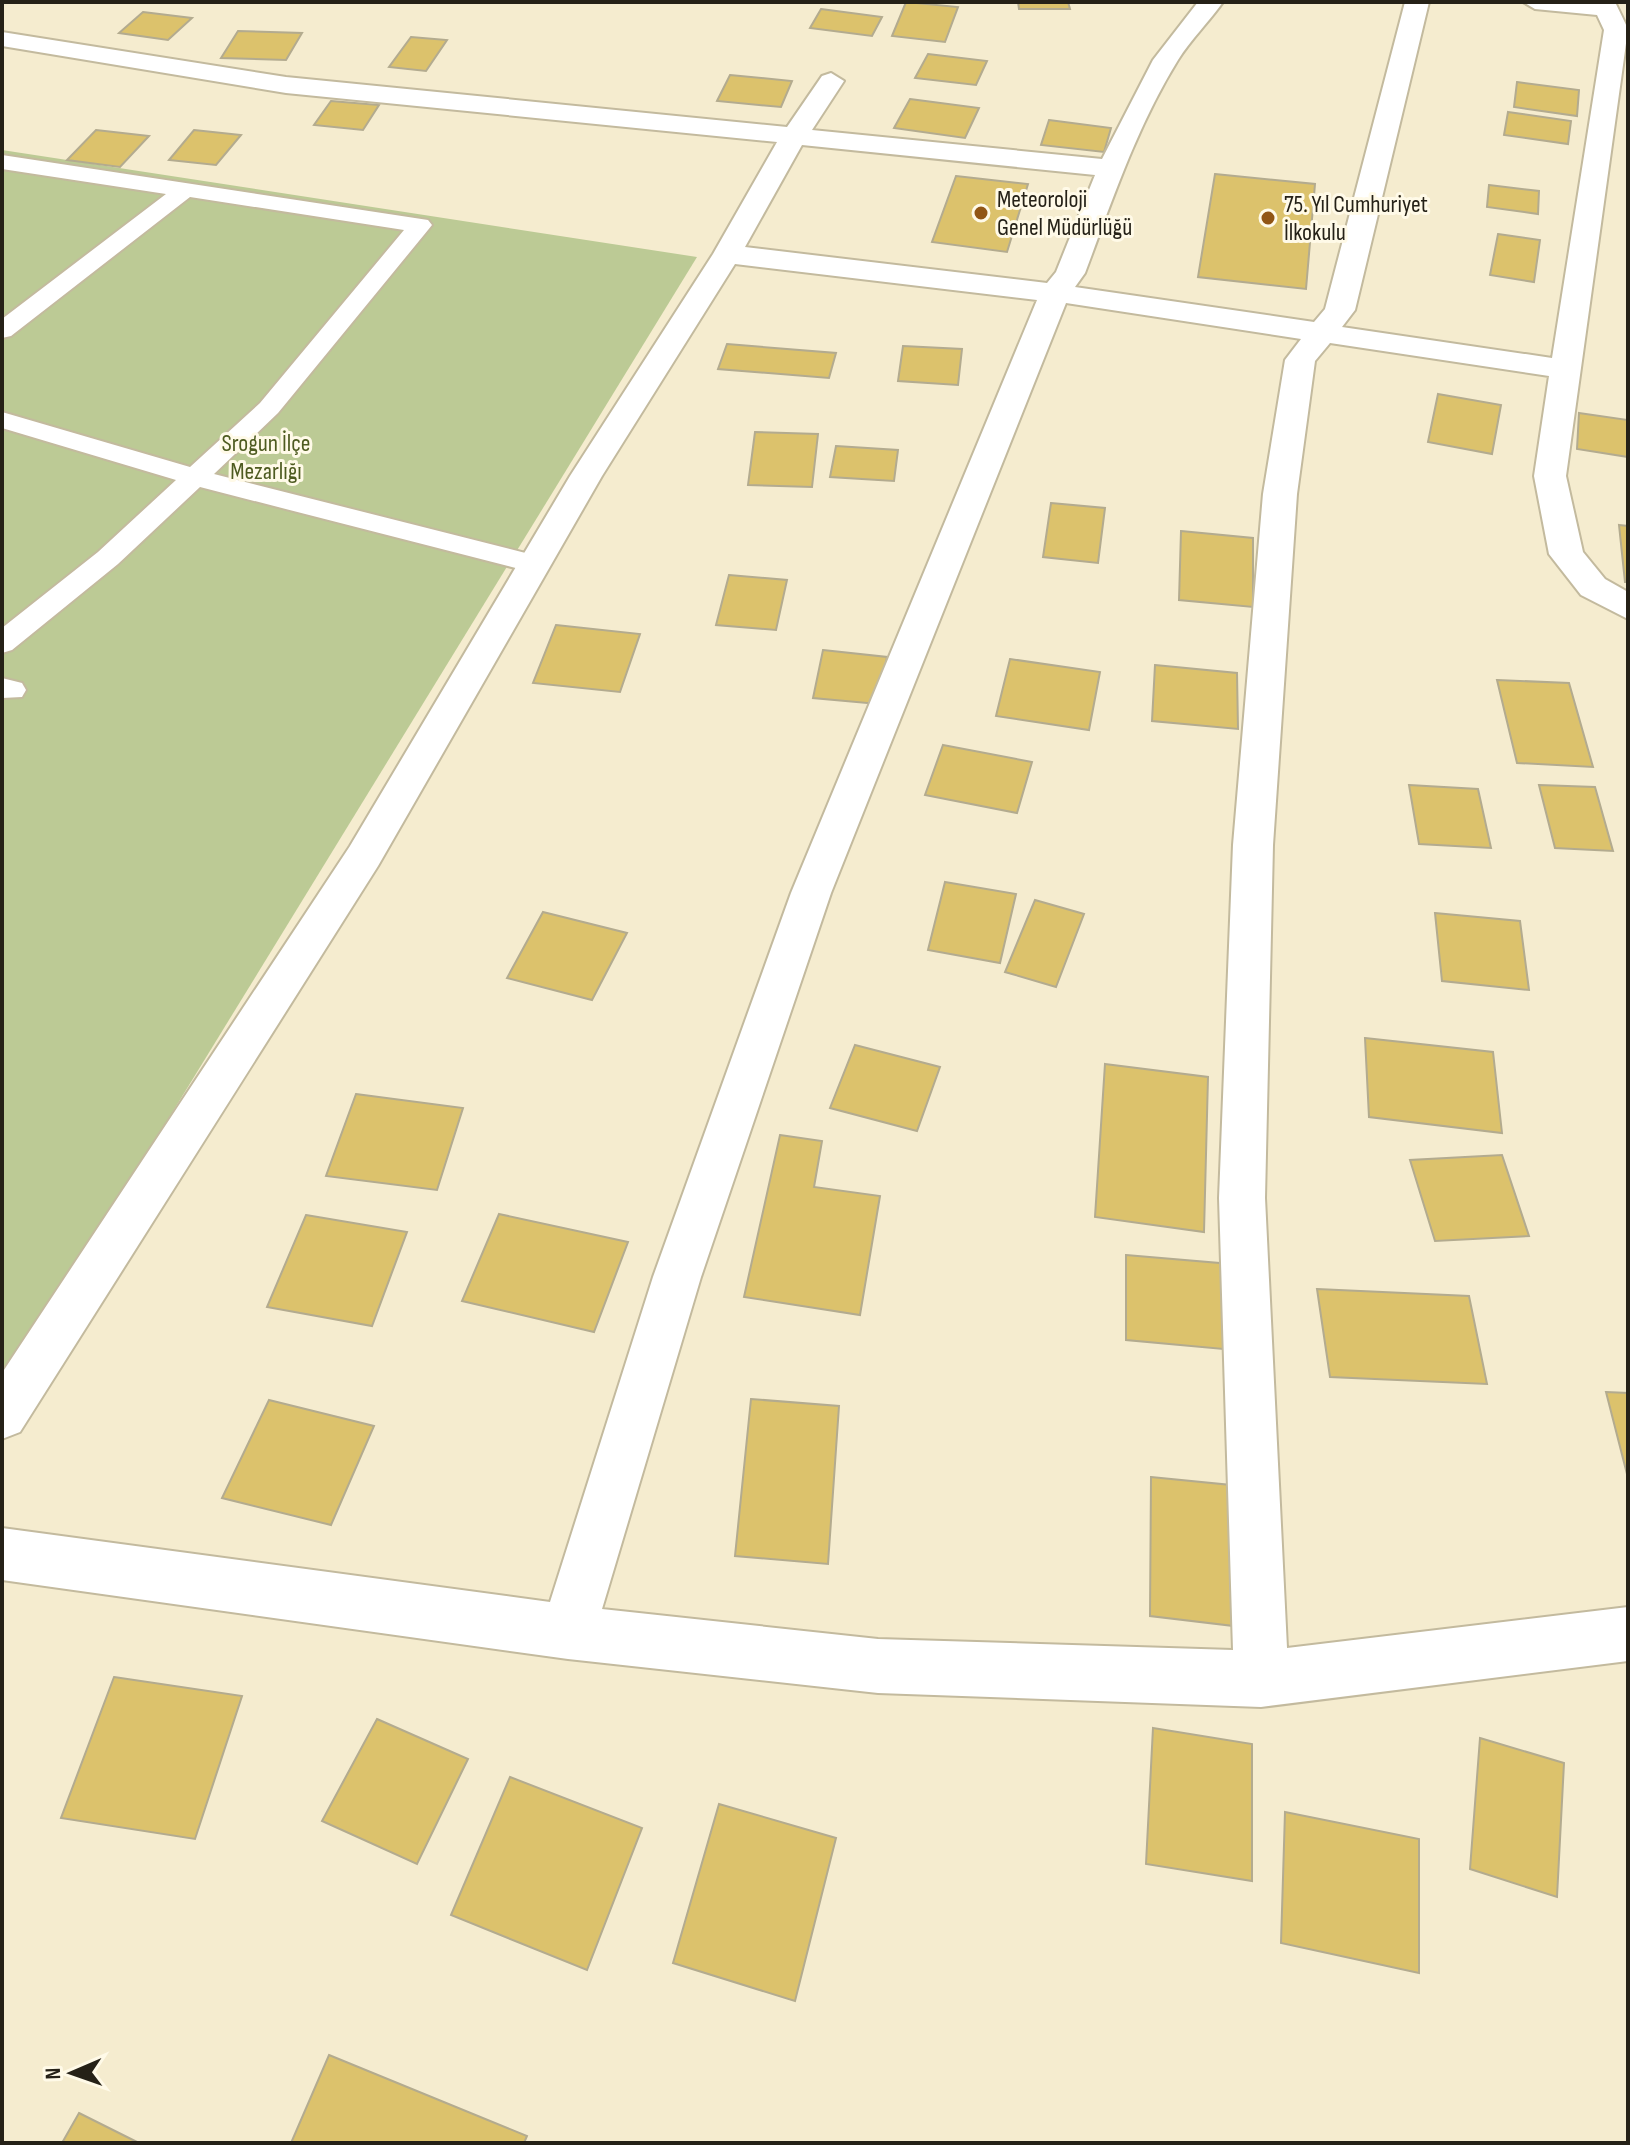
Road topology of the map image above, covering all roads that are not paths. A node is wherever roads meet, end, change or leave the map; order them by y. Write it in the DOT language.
graph roads {
  1 [pos="1211,2"];
  2 [pos="1417,2"];
  3 [pos="1535,2"];
  4 [pos="1604,5"];
  5 [pos="2,39"];
  6 [pos="831,81"];
  7 [pos="793,138"];
  8 [pos="2,162"];
  9 [pos="1111,168"];
  10 [pos="185,190"];
  11 [pos="727,254"];
  12 [pos="1055,293"];
  13 [pos="2,331"];
  14 [pos="1322,333"];
  15 [pos="1566,369"];
  16 [pos="2,420"];
  17 [pos="195,477"];
  18 [pos="535,564"];
  19 [pos="1628,607"];
  20 [pos="2,643"];
  21 [pos="2,1416"];
  22 [pos="2,1554"];
  23 [pos="568,1632"];
  24 [pos="1628,1634"];
  25 [pos="1261,1679"];
  1 -- 9 [label="street"];
  2 -- 14 [label="street"];
  3 -- 4 [label="street"];
  4 -- 15 [label="street"];
  5 -- 7 [label="street"];
  6 -- 7 [label="street"];
  7 -- 9 [label="street"];
  7 -- 11 [label="street"];
  8 -- 10 [label="lane"];
  9 -- 12 [label="street"];
  10 -- 13 [label="lane"];
  10 -- 17 [label="lane"];
  11 -- 12 [label="street"];
  11 -- 18 [label="street"];
  12 -- 14 [label="street"];
  12 -- 23 [label="street"];
  14 -- 15 [label="street"];
  14 -- 25 [label="street"];
  15 -- 19 [label="street"];
  16 -- 17 [label="lane"];
  17 -- 18 [label="lane"];
  17 -- 20 [label="lane"];
  18 -- 21 [label="street"];
  22 -- 23 [label="street"];
  23 -- 25 [label="street"];
  24 -- 25 [label="street"];
}
